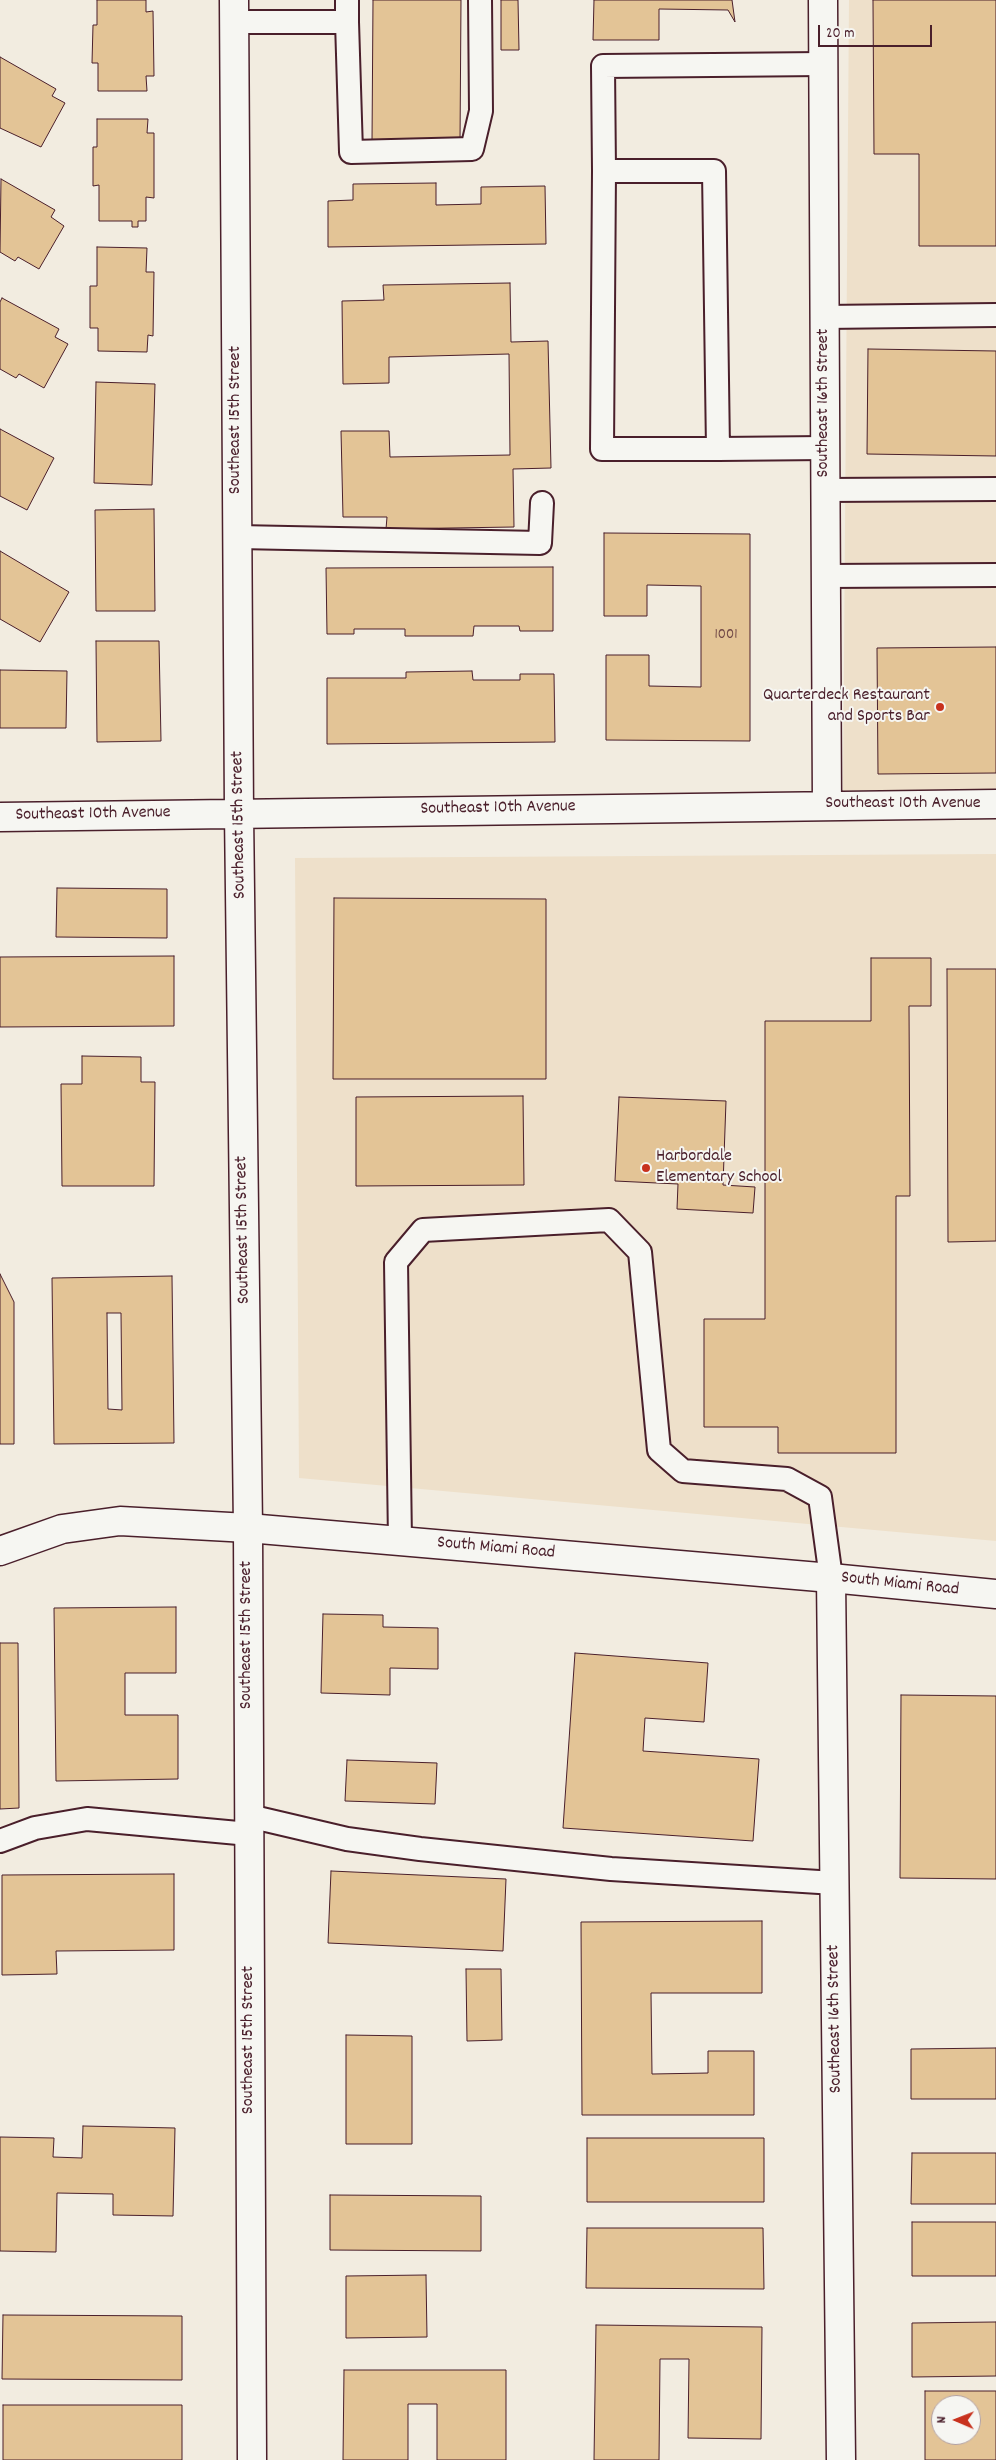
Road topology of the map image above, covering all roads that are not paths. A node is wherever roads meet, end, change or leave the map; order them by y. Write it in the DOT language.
graph roads {
  1 [pos="347,0"];
  2 [pos="480,0"];
  3 [pos="823,0"];
  4 [pos="234,11"];
  5 [pos="347,22"];
  6 [pos="823,64"];
  7 [pos="604,171"];
  8 [pos="996,315"];
  9 [pos="824,317"];
  10 [pos="825,448"];
  11 [pos="718,450"];
  12 [pos="996,489"];
  13 [pos="825,490"];
  14 [pos="542,503"];
  15 [pos="238,536"];
  16 [pos="996,575"];
  17 [pos="826,576"];
  18 [pos="996,804"];
  19 [pos="827,805"];
  20 [pos="239,813"];
  21 [pos="0,817"];
  22 [pos="248,1528"];
  23 [pos="400,1541"];
  24 [pos="0,1550"];
  25 [pos="831,1578"];
  26 [pos="996,1594"];
  27 [pos="249,1825"];
  28 [pos="0,1841"];
  29 [pos="835,1883"];
  30 [pos="252,2460"];
  31 [pos="841,2460"];
  1 -- 5 [label="lane"];
  2 -- 5 [label="lane"];
  3 -- 6 [label="street, Southeast 16th Street"];
  4 -- 5 [label="lane"];
  4 -- 15 [label="street, Southeast 15th Street"];
  6 -- 7 [label="lane"];
  6 -- 9 [label="street, Southeast 16th Street"];
  7 -- 11 [label="lane"];
  7 -- 11 [label="lane"];
  8 -- 9 [label="lane"];
  9 -- 10 [label="street, Southeast 16th Street"];
  10 -- 11 [label="lane"];
  10 -- 13 [label="street, Southeast 16th Street"];
  12 -- 13 [label="lane"];
  13 -- 17 [label="street, Southeast 16th Street"];
  14 -- 15 [label="lane"];
  15 -- 20 [label="street, Southeast 15th Street"];
  16 -- 17 [label="lane"];
  17 -- 19 [label="street, Southeast 16th Street"];
  18 -- 19 [label="street, Southeast 10th Avenue"];
  19 -- 20 [label="street, Southeast 10th Avenue"];
  20 -- 21 [label="street, Southeast 10th Avenue"];
  20 -- 22 [label="street, Southeast 15th Street"];
  22 -- 23 [label="street, South Miami Road"];
  22 -- 24 [label="street, South Miami Road"];
  22 -- 27 [label="street, Southeast 15th Street"];
  23 -- 25 [label="street, South Miami Road"];
  23 -- 25 [label="lane"];
  25 -- 26 [label="street, South Miami Road"];
  25 -- 29 [label="street, Southeast 16th Street"];
  27 -- 28 [label="lane"];
  27 -- 29 [label="lane"];
  27 -- 30 [label="street, Southeast 15th Street"];
  29 -- 31 [label="street, Southeast 16th Street"];
}
